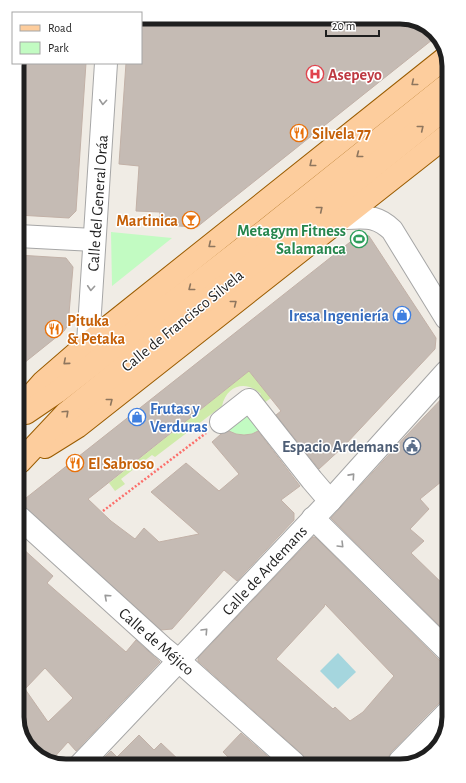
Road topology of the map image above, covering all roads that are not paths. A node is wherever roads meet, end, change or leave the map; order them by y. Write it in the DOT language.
graph roads {
  1 [pos="441,61"];
  2 [pos="106,64"];
  3 [pos="442,90"];
  4 [pos="442,111"];
  5 [pos="442,139"];
  6 [pos="342,218"];
  7 [pos="24,236"];
  8 [pos="94,240"];
  9 [pos="442,311"];
  10 [pos="88,344"];
  11 [pos="442,376"];
  12 [pos="24,403"];
  13 [pos="24,414"];
  14 [pos="221,422"];
  15 [pos="24,458"];
  16 [pos="24,460"];
  17 [pos="330,501"];
  18 [pos="313,518"];
  19 [pos="24,522"];
  20 [pos="442,646"];
  21 [pos="178,660"];
  22 [pos="442,717"];
  23 [pos="86,759"];
  24 [pos="289,759"];
  25 [pos="402,759"];
  1 -- 10 [label="main road, one-way"];
  2 -- 8 [label="street, Calle del General Oráa, one-way"];
  3 -- 13 [label="main road, Calle de Francisco Silvela, one-way"];
  15 -- 4 [label="main road, Calle de Francisco Silvela, one-way"];
  5 -- 6 [label="main road, Calle de Francisco Silvela"];
  6 -- 9 [label="street"];
  16 -- 6 [label="main road, Calle de Francisco Silvela, one-way"];
  7 -- 8 [label="street"];
  8 -- 10 [label="street, Calle del General Oráa, one-way"];
  10 -- 12 [label="main road, one-way"];
  17 -- 11 [label="street, Calle de Ardemans, one-way"];
  14 -- 17 [label="street"];
  17 -- 18 [label="street, Calle de Ardemans"];
  18 -- 20 [label="street, one-way"];
  21 -- 18 [label="street, Calle de Ardemans, one-way"];
  21 -- 19 [label="street, Calle de Méjico, one-way"];
  21 -- 23 [label="street, Calle de Ardemans"];
  21 -- 24 [label="street, Calle de Méjico"];
  22 -- 25 [label="street"];
}
